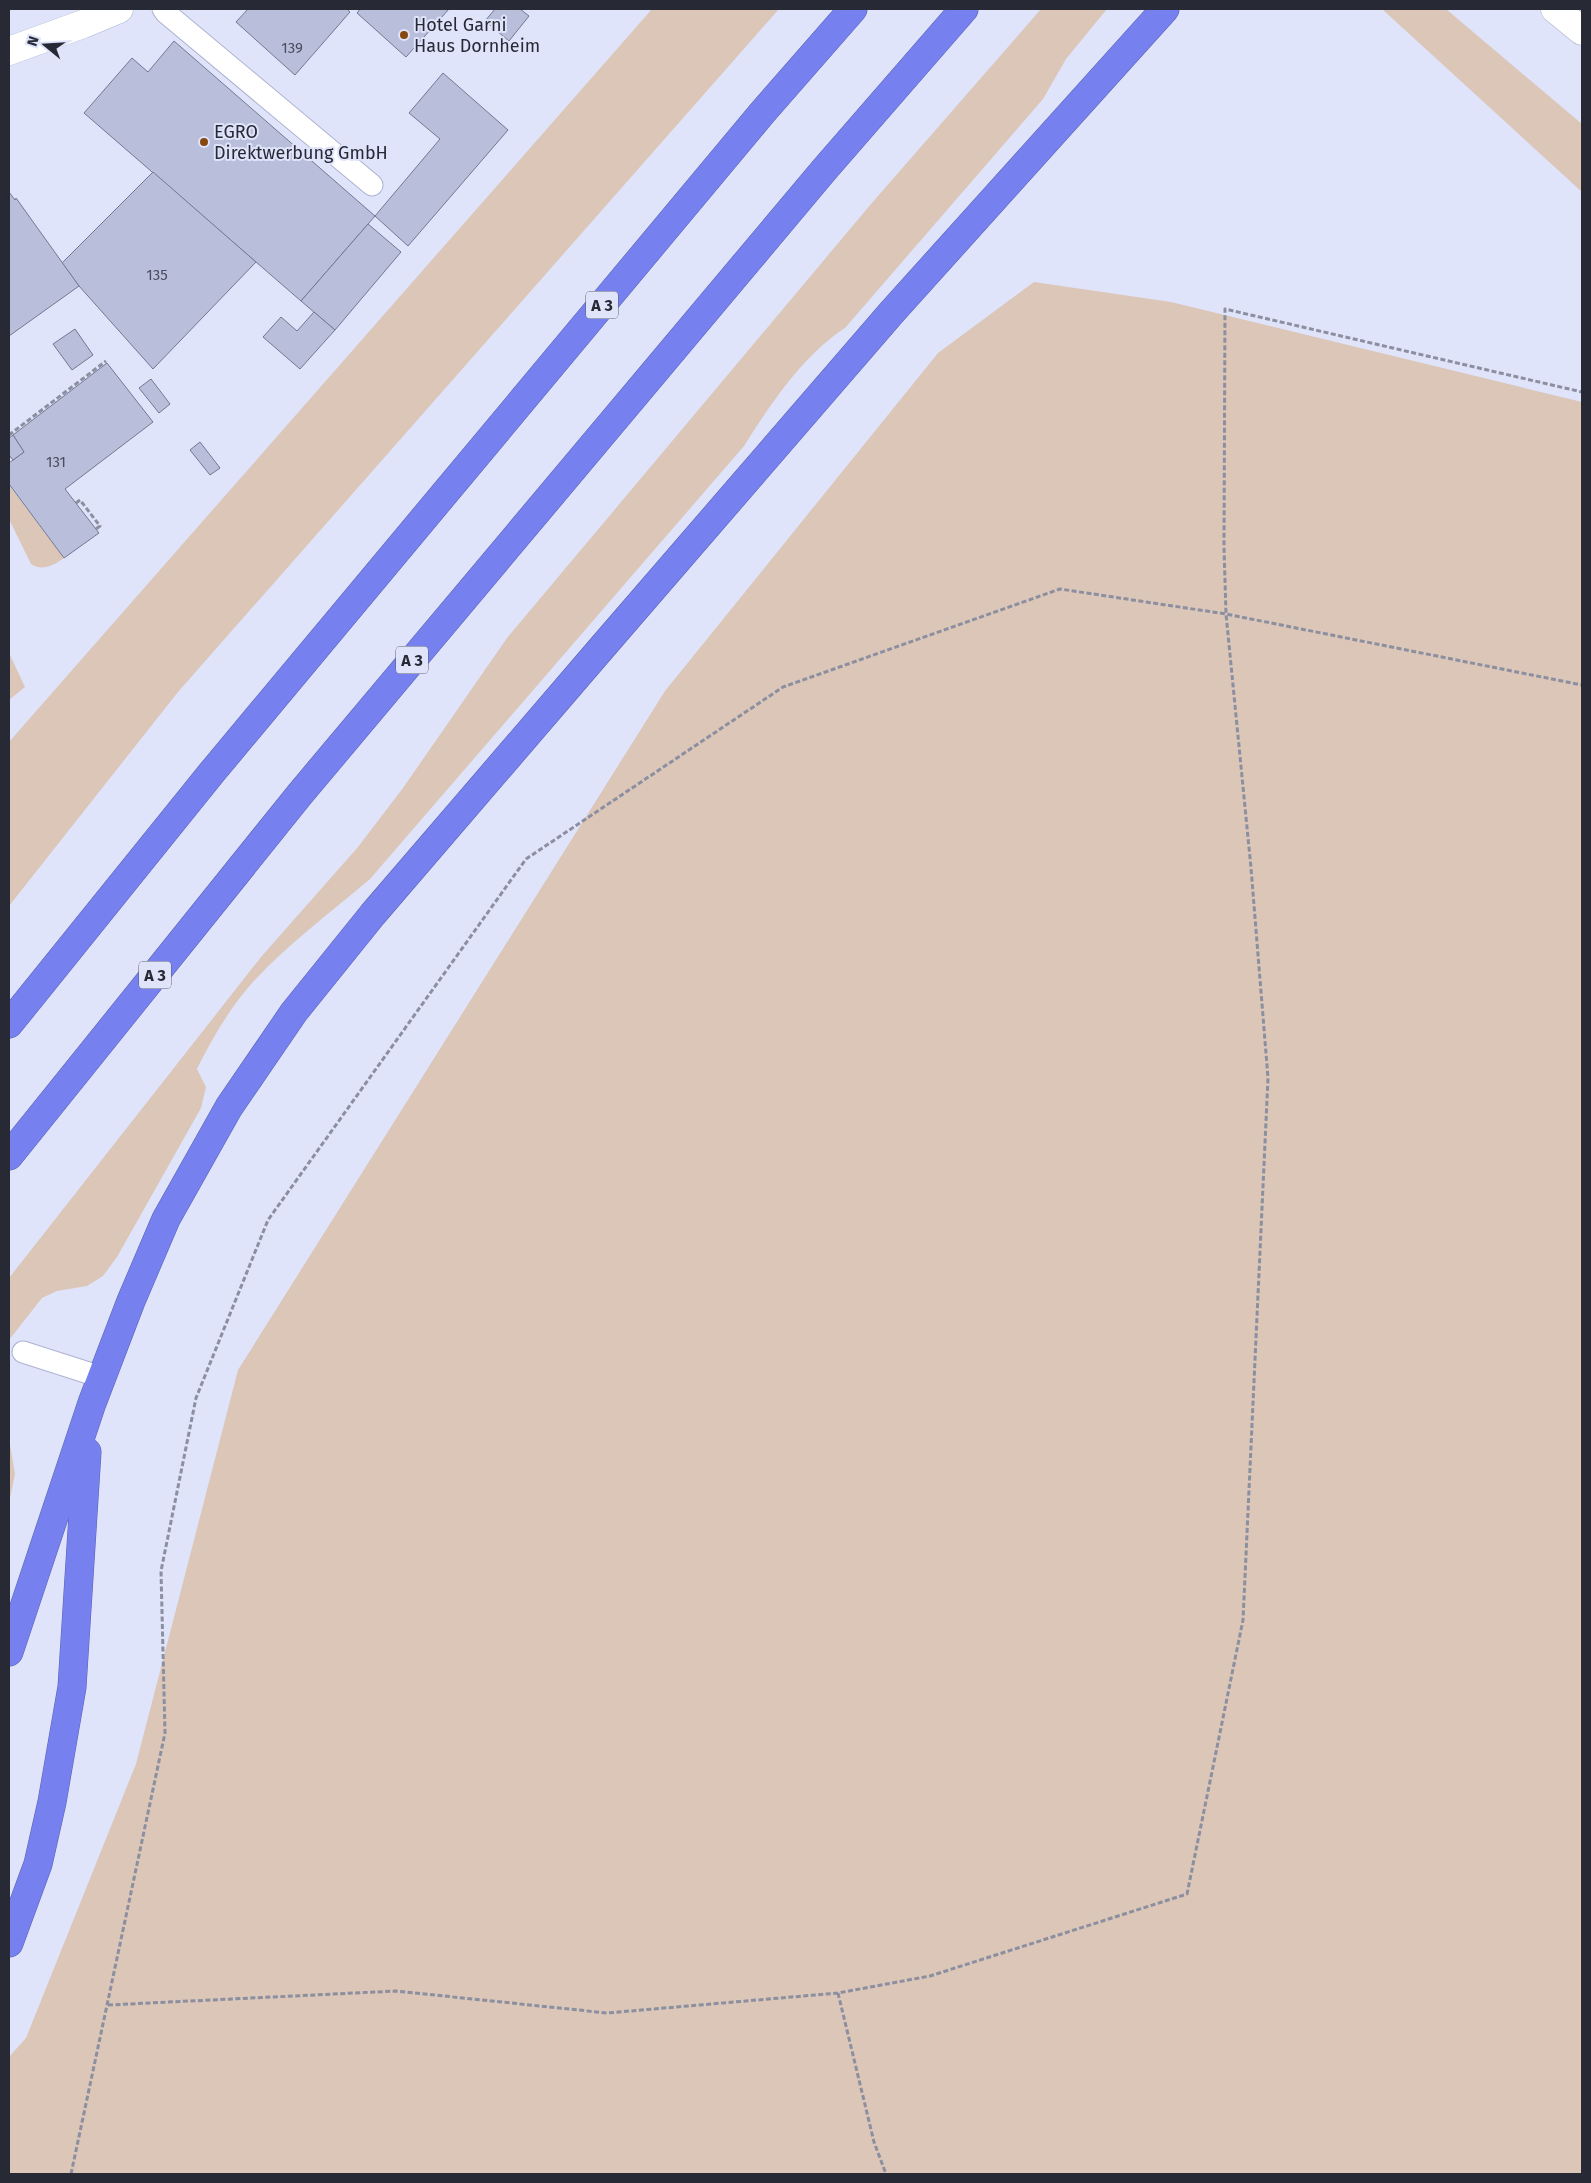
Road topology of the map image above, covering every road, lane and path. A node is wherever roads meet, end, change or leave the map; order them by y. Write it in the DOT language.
graph roads {
  1 [pos="118,9"];
  2 [pos="163,9"];
  3 [pos="853,9"];
  4 [pos="964,9"];
  5 [pos="1165,9"];
  6 [pos="1556,9"];
  7 [pos="1582,31"];
  8 [pos="9,51"];
  9 [pos="372,184"];
  10 [pos="106,361"];
  11 [pos="1582,392"];
  12 [pos="9,435"];
  13 [pos="76,502"];
  14 [pos="96,529"];
  15 [pos="1226,614"];
  16 [pos="1582,686"];
  17 [pos="9,1024"];
  18 [pos="9,1156"];
  19 [pos="23,1352"];
  20 [pos="102,1377"];
  21 [pos="92,1403"];
  22 [pos="9,1652"];
  23 [pos="9,1943"];
  24 [pos="838,1993"];
  25 [pos="108,2005"];
  26 [pos="71,2174"];
  27 [pos="886,2174"];
  1 -- 8 [label="street"];
  2 -- 9 [label="lane"];
  3 -- 17 [label="highway, A 3"];
  4 -- 18 [label="highway, A 3"];
  5 -- 20 [label="highway"];
  6 -- 7 [label="street"];
  10 -- 12 [label="path"];
  11 -- 15 [label="path"];
  13 -- 14 [label="path"];
  15 -- 16 [label="path"];
  15 -- 24 [label="path"];
  15 -- 25 [label="path"];
  19 -- 20 [label="lane"];
  20 -- 21 [label="highway"];
  21 -- 22 [label="highway"];
  21 -- 23 [label="highway"];
  24 -- 25 [label="path"];
  24 -- 27 [label="path"];
  25 -- 26 [label="path"];
}
